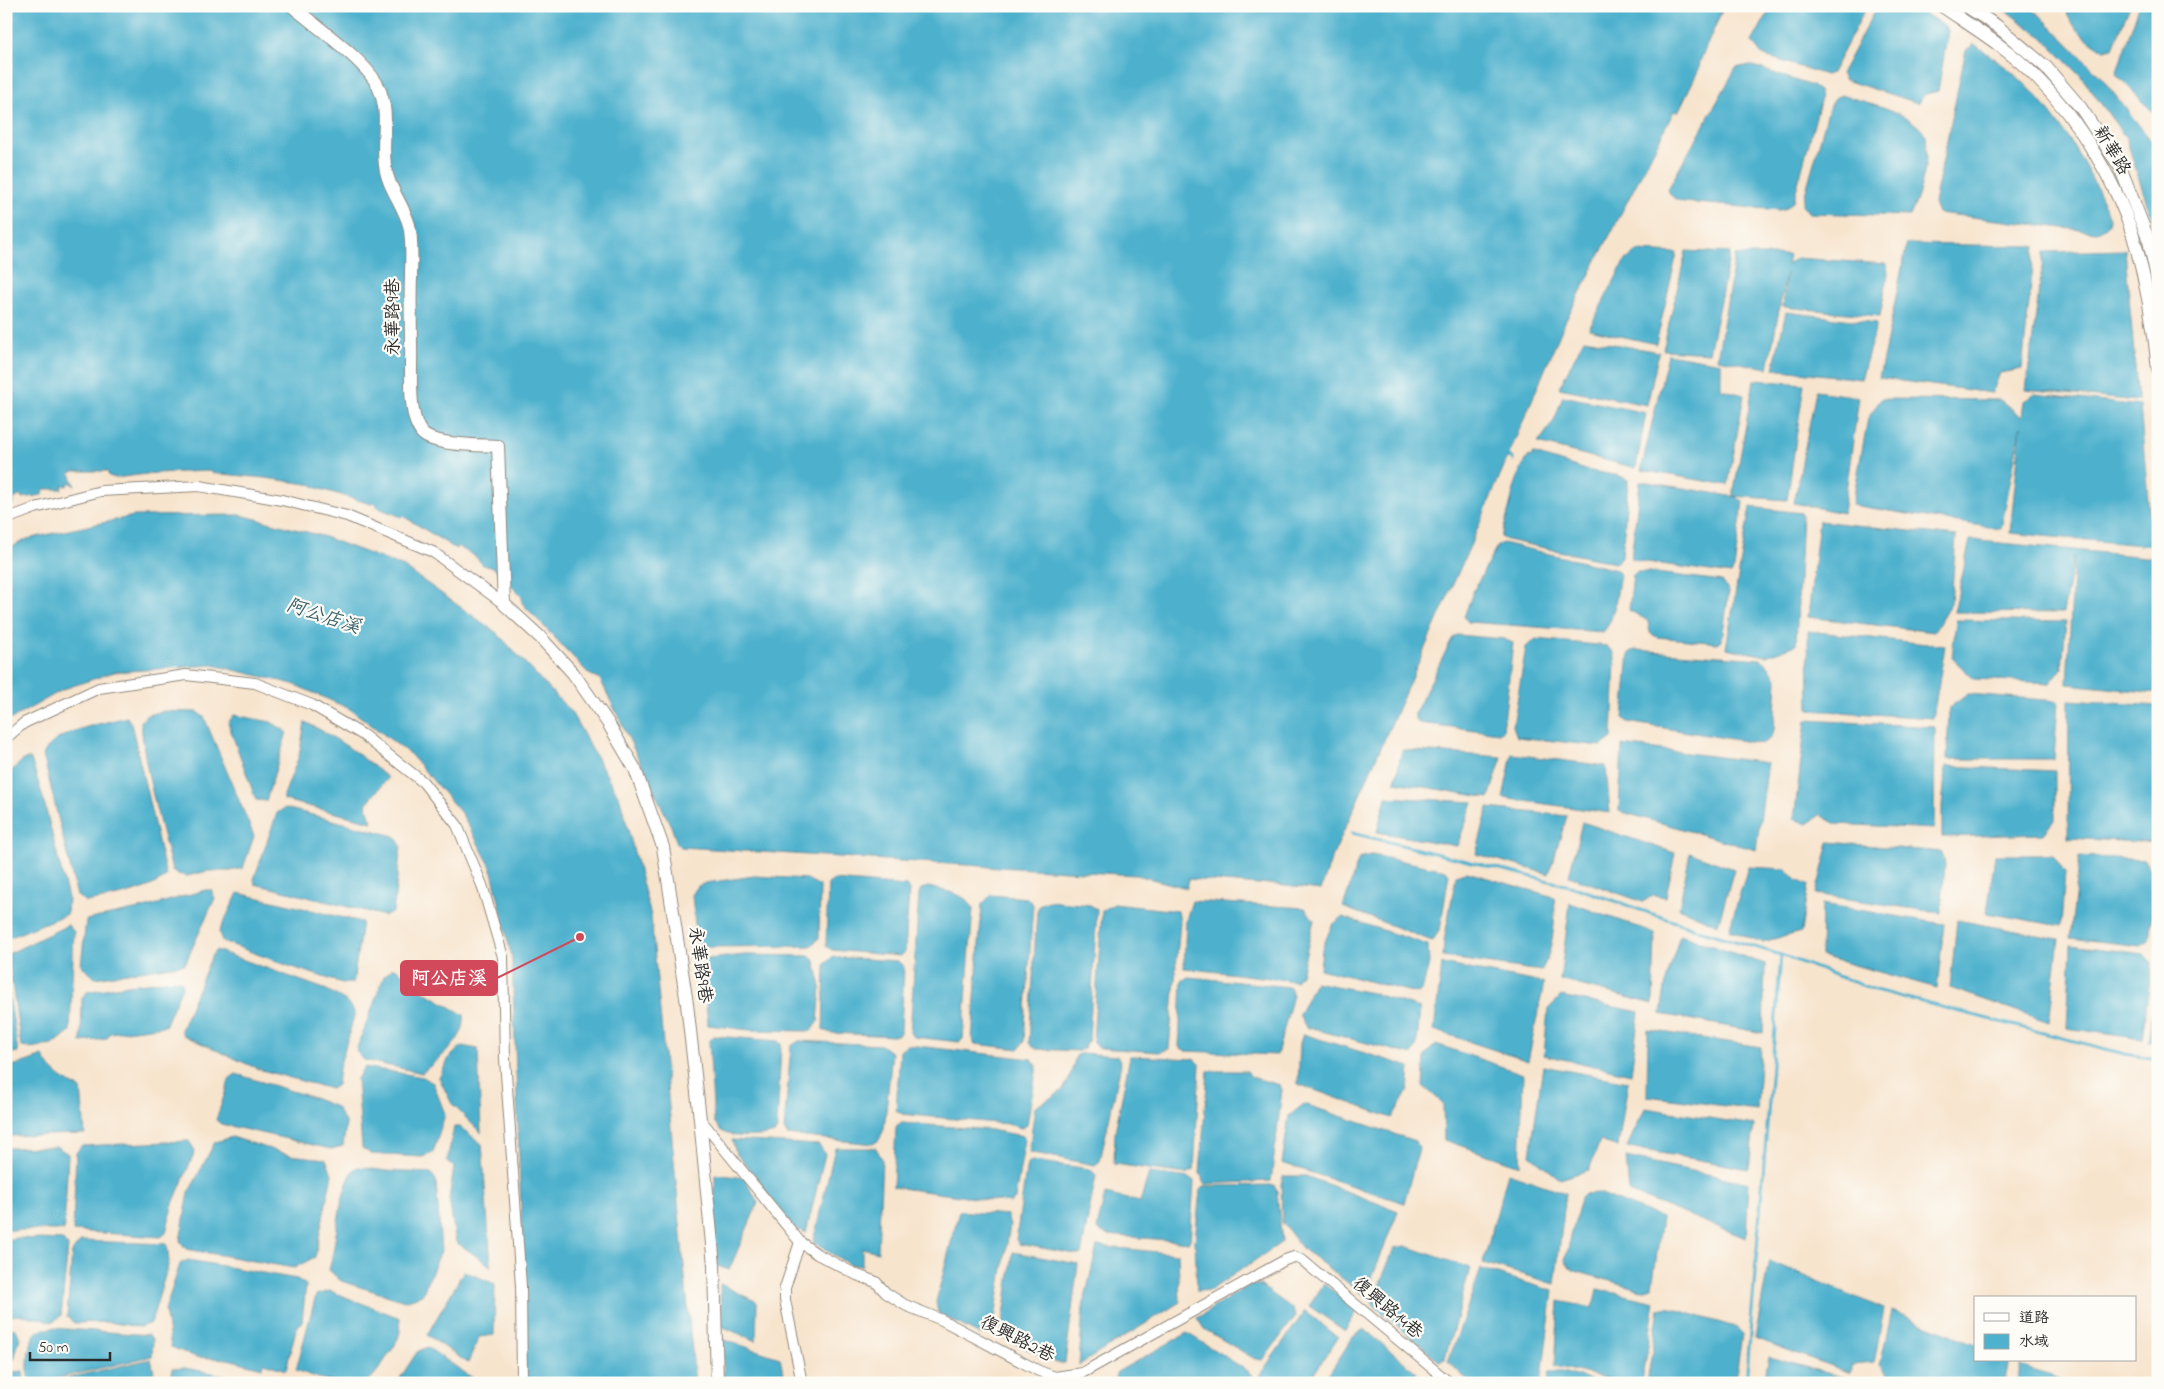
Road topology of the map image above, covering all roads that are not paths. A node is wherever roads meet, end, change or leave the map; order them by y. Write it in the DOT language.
graph roads {
  1 [pos="292,6"];
  2 [pos="1942,6"];
  3 [pos="1966,6"];
  4 [pos="2158,282"];
  5 [pos="2158,369"];
  6 [pos="6,518"];
  7 [pos="504,604"];
  8 [pos="6,738"];
  9 [pos="700,1119"];
  10 [pos="800,1242"];
  11 [pos="1302,1260"];
  12 [pos="522,1383"];
  13 [pos="717,1383"];
  14 [pos="802,1383"];
  15 [pos="1450,1383"];
  1 -- 7 [label="street, 永華路9巷"];
  2 -- 5 [label="street, 新華路"];
  3 -- 4 [label="street, 新華路"];
  6 -- 7 [label="street, 永華路9巷"];
  7 -- 9 [label="street, 永華路9巷"];
  8 -- 12 [label="street"];
  9 -- 10 [label="street, 復興路2巷"];
  9 -- 13 [label="street, 永華路9巷"];
  10 -- 11 [label="street, 復興路2巷"];
  10 -- 14 [label="street"];
  11 -- 15 [label="street, 復興路14巷"];
}
